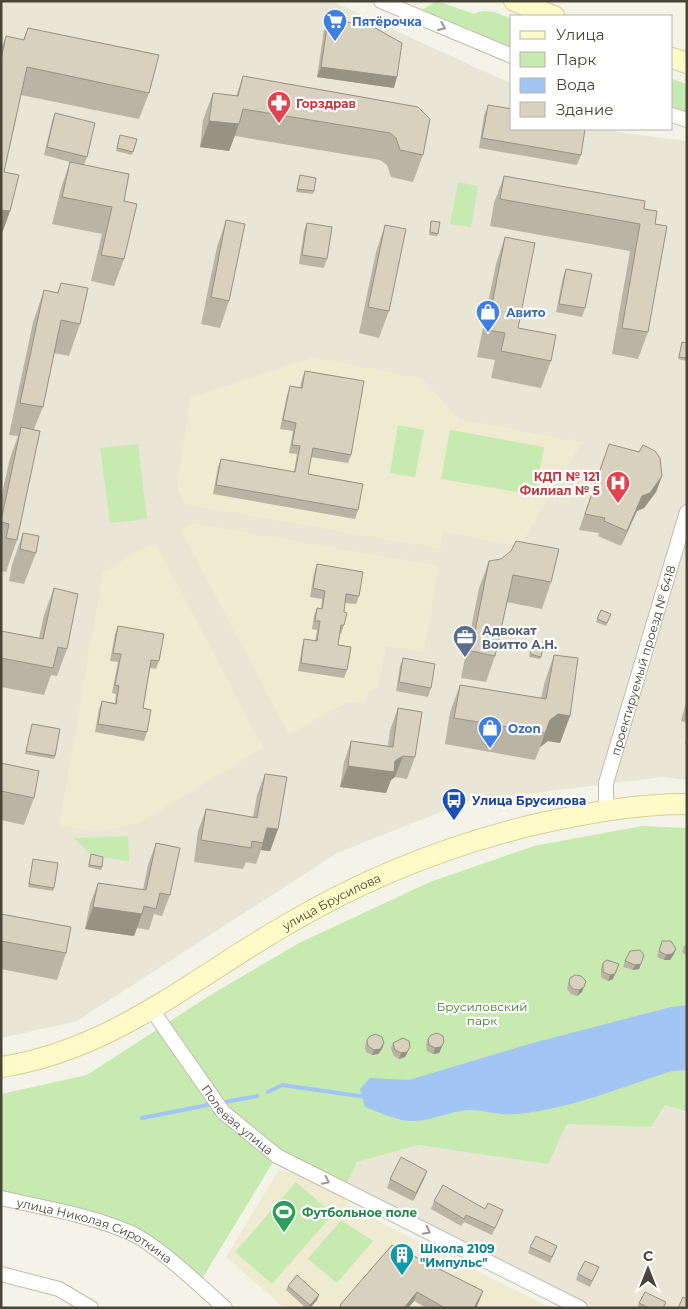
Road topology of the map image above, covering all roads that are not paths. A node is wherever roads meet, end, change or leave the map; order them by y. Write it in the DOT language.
graph roads {
  1 [pos="381,1"];
  2 [pos="514,1"];
  3 [pos="551,15"];
  4 [pos="510,55"];
  5 [pos="673,58"];
  6 [pos="687,63"];
  7 [pos="673,115"];
  8 [pos="687,120"];
  9 [pos="687,512"];
  10 [pos="687,804"];
  11 [pos="606,810"];
  12 [pos="152,1010"];
  13 [pos="1,1068"];
  14 [pos="1,1198"];
  15 [pos="1,1274"];
  16 [pos="91,1308"];
  17 [pos="225,1308"];
  18 [pos="580,1308"];
  1 -- 4 [label="street, one-way"];
  2 -- 3 [label="street"];
  5 -- 6 [label="street"];
  7 -- 8 [label="street"];
  9 -- 11 [label="street, проектируемый проезд № 6418"];
  10 -- 11 [label="street, улица Брусилова"];
  11 -- 12 [label="street, улица Брусилова"];
  12 -- 13 [label="street, улица Брусилова"];
  12 -- 18 [label="street, Полевая улица, one-way"];
  14 -- 17 [label="street, улица Николая Сироткина"];
  15 -- 16 [label="street"];
}
